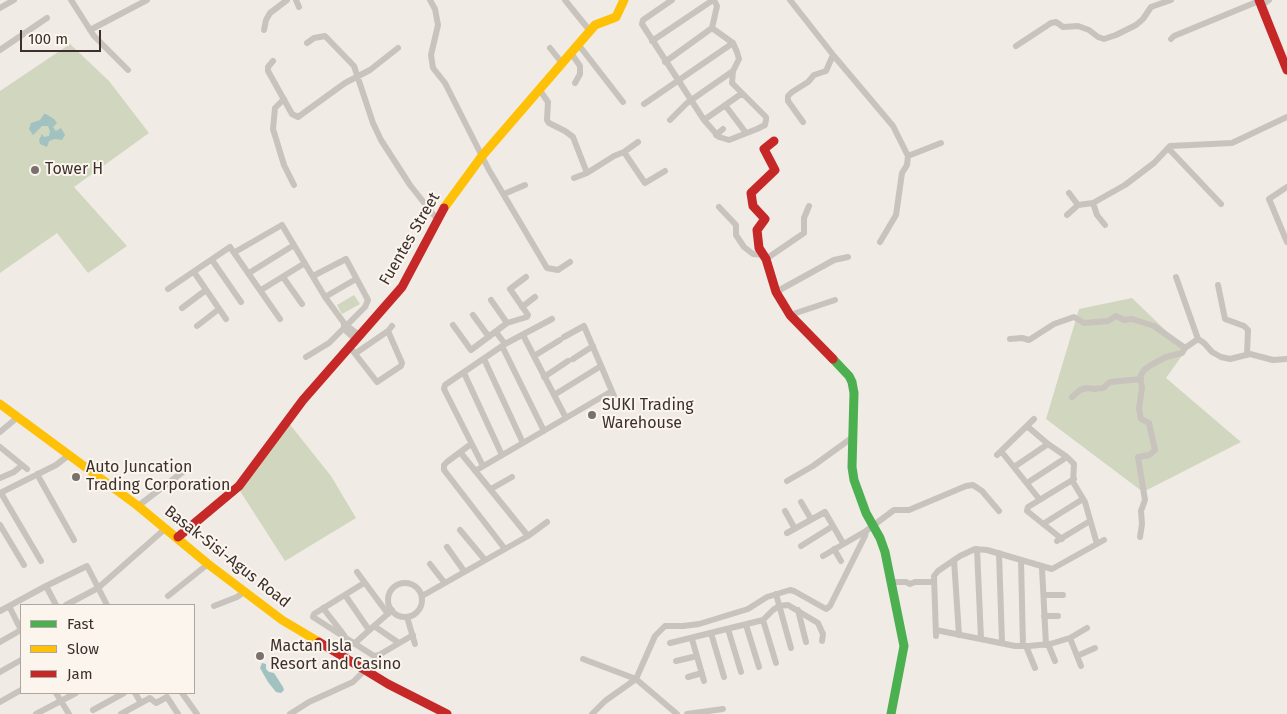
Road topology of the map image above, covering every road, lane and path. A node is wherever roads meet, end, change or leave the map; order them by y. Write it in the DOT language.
graph roads {
  1 [pos="14,0"];
  2 [pos="147,0"];
  3 [pos="287,0"];
  4 [pos="296,0"];
  5 [pos="430,0"];
  6 [pos="565,0"];
  7 [pos="624,0"];
  8 [pos="672,0"];
  9 [pos="713,0"];
  10 [pos="790,0"];
  11 [pos="1170,0"];
  12 [pos="75,1"];
  13 [pos="1262,1"];
  14 [pos="299,7"];
  15 [pos="0,8"];
  16 [pos="47,18"];
  17 [pos="712,28"];
  18 [pos="90,30"];
  19 [pos="264,30"];
  20 [pos="590,31"];
  21 [pos="1171,39"];
  22 [pos="652,41"];
  23 [pos="307,43"];
  24 [pos="733,43"];
  25 [pos="578,44"];
  26 [pos="1016,46"];
  27 [pos="398,48"];
  28 [pos="550,48"];
  29 [pos="0,50"];
  30 [pos="571,52"];
  31 [pos="833,55"];
  32 [pos="273,61"];
  33 [pos="562,62"];
  34 [pos="665,62"];
  35 [pos="128,70"];
  36 [pos="1287,70"];
  37 [pos="733,71"];
  38 [pos="357,77"];
  39 [pos="678,81"];
  40 [pos="575,83"];
  41 [pos="539,89"];
  42 [pos="741,94"];
  43 [pos="284,99"];
  44 [pos="690,101"];
  45 [pos="623,102"];
  46 [pos="644,104"];
  47 [pos="725,105"];
  48 [pos="1287,117"];
  49 [pos="670,120"];
  50 [pos="704,120"];
  51 [pos="803,122"];
  52 [pos="723,129"];
  53 [pos="746,133"];
  54 [pos="716,135"];
  55 [pos="774,140"];
  56 [pos="638,142"];
  57 [pos="941,143"];
  58 [pos="1168,148"];
  59 [pos="624,152"];
  60 [pos="482,156"];
  61 [pos="908,156"];
  62 [pos="665,171"];
  63 [pos="587,173"];
  64 [pos="574,178"];
  65 [pos="294,185"];
  66 [pos="525,185"];
  67 [pos="1287,187"];
  68 [pos="1069,193"];
  69 [pos="504,194"];
  70 [pos="1093,203"];
  71 [pos="1221,204"];
  72 [pos="1078,205"];
  73 [pos="809,206"];
  74 [pos="719,207"];
  75 [pos="1067,215"];
  76 [pos="437,218"];
  77 [pos="1105,225"];
  78 [pos="880,242"];
  79 [pos="1287,242"];
  80 [pos="294,245"];
  81 [pos="233,250"];
  82 [pos="848,256"];
  83 [pos="766,257"];
  84 [pos="212,260"];
  85 [pos="570,262"];
  86 [pos="305,263"];
  87 [pos="194,272"];
  88 [pos="248,273"];
  89 [pos="312,276"];
  90 [pos="283,277"];
  91 [pos="526,277"];
  92 [pos="1176,277"];
  93 [pos="356,278"];
  94 [pos="1218,285"];
  95 [pos="168,289"];
  96 [pos="206,290"];
  97 [pos="261,290"];
  98 [pos="776,292"];
  99 [pos="325,297"];
  100 [pos="535,297"];
  101 [pos="491,300"];
  102 [pos="835,300"];
  103 [pos="241,302"];
  104 [pos="302,304"];
  105 [pos="522,307"];
  106 [pos="182,308"];
  107 [pos="219,310"];
  108 [pos="473,315"];
  109 [pos="790,315"];
  110 [pos="226,319"];
  111 [pos="280,319"];
  112 [pos="552,319"];
  113 [pos="507,323"];
  114 [pos="453,325"];
  115 [pos="197,326"];
  116 [pos="345,326"];
  117 [pos="496,332"];
  118 [pos="523,335"];
  119 [pos="489,337"];
  120 [pos="1198,339"];
  121 [pos="355,340"];
  122 [pos="1010,340"];
  123 [pos="504,345"];
  124 [pos="593,346"];
  125 [pos="1186,348"];
  126 [pos="356,353"];
  127 [pos="1247,355"];
  128 [pos="534,356"];
  129 [pos="306,357"];
  130 [pos="484,359"];
  131 [pos="1287,359"];
  132 [pos="601,366"];
  133 [pos="464,373"];
  134 [pos="544,376"];
  135 [pos="1141,379"];
  136 [pos="554,395"];
  137 [pos="1072,397"];
  138 [pos="0,404"];
  139 [pos="18,418"];
  140 [pos="566,418"];
  141 [pos="1034,419"];
  142 [pos="1027,426"];
  143 [pos="544,430"];
  144 [pos="0,432"];
  145 [pos="853,437"];
  146 [pos="523,443"];
  147 [pos="471,444"];
  148 [pos="1048,444"];
  149 [pos="0,447"];
  150 [pos="460,452"];
  151 [pos="69,455"];
  152 [pos="502,455"];
  153 [pos="1067,457"];
  154 [pos="483,466"];
  155 [pos="1014,467"];
  156 [pos="184,471"];
  157 [pos="475,471"];
  158 [pos="37,474"];
  159 [pos="1,476"];
  160 [pos="512,476"];
  161 [pos="1074,479"];
  162 [pos="787,481"];
  163 [pos="1027,484"];
  164 [pos="490,489"];
  165 [pos="0,493"];
  166 [pos="1083,499"];
  167 [pos="1040,500"];
  168 [pos="801,502"];
  169 [pos="138,506"];
  170 [pos="786,511"];
  171 [pos="999,511"];
  172 [pos="811,519"];
  173 [pos="1090,521"];
  174 [pos="547,522"];
  175 [pos="1043,524"];
  176 [pos="0,525"];
  177 [pos="833,526"];
  178 [pos="166,528"];
  179 [pos="795,529"];
  180 [pos="869,529"];
  181 [pos="460,530"];
  182 [pos="787,533"];
  183 [pos="528,536"];
  184 [pos="178,537"];
  185 [pos="1140,537"];
  186 [pos="74,540"];
  187 [pos="1104,540"];
  188 [pos="843,543"];
  189 [pos="1097,544"];
  190 [pos="801,546"];
  191 [pos="447,547"];
  192 [pos="504,549"];
  193 [pos="834,549"];
  194 [pos="977,549"];
  195 [pos="999,553"];
  196 [pos="823,556"];
  197 [pos="485,560"];
  198 [pos="954,560"];
  199 [pos="1021,560"];
  200 [pos="41,561"];
  201 [pos="841,561"];
  202 [pos="208,564"];
  203 [pos="430,564"];
  204 [pos="24,565"];
  205 [pos="1042,568"];
  206 [pos="464,571"];
  207 [pos="357,572"];
  208 [pos="444,582"];
  209 [pos="892,582"];
  210 [pos="933,582"];
  211 [pos="364,583"];
  212 [pos="46,586"];
  213 [pos="98,588"];
  214 [pos="244,592"];
  215 [pos="776,594"];
  216 [pos="1064,594"];
  217 [pos="345,595"];
  218 [pos="1044,595"];
  219 [pos="168,596"];
  220 [pos="422,596"];
  221 [pos="55,604"];
  222 [pos="68,604"];
  223 [pos="106,604"];
  224 [pos="9,606"];
  225 [pos="214,606"];
  226 [pos="779,606"];
  227 [pos="323,608"];
  228 [pos="798,610"];
  229 [pos="0,611"];
  230 [pos="390,612"];
  231 [pos="408,616"];
  232 [pos="1044,616"];
  233 [pos="1058,616"];
  234 [pos="763,620"];
  235 [pos="746,625"];
  236 [pos="20,628"];
  237 [pos="372,628"];
  238 [pos="1087,628"];
  239 [pos="728,629"];
  240 [pos="20,631"];
  241 [pos="711,634"];
  242 [pos="959,634"];
  243 [pos="413,635"];
  244 [pos="346,638"];
  245 [pos="1070,638"];
  246 [pos="692,639"];
  247 [pos="981,639"];
  248 [pos="822,641"];
  249 [pos="0,642"];
  250 [pos="806,642"];
  251 [pos="1002,642"];
  252 [pos="399,643"];
  253 [pos="670,643"];
  254 [pos="355,644"];
  255 [pos="415,644"];
  256 [pos="1047,645"];
  257 [pos="1024,646"];
  258 [pos="790,648"];
  259 [pos="1096,648"];
  260 [pos="697,656"];
  261 [pos="1077,656"];
  262 [pos="345,658"];
  263 [pos="583,659"];
  264 [pos="20,661"];
  265 [pos="676,661"];
  266 [pos="1055,661"];
  267 [pos="776,663"];
  268 [pos="1081,666"];
  269 [pos="759,667"];
  270 [pos="1035,668"];
  271 [pos="365,670"];
  272 [pos="0,672"];
  273 [pos="702,672"];
  274 [pos="742,672"];
  275 [pos="688,677"];
  276 [pos="724,677"];
  277 [pos="636,679"];
  278 [pos="704,681"];
  279 [pos="20,691"];
  280 [pos="57,694"];
  281 [pos="74,694"];
  282 [pos="122,694"];
  283 [pos="136,694"];
  284 [pos="183,694"];
  285 [pos="61,701"];
  286 [pos="0,702"];
  287 [pos="141,702"];
  288 [pos="723,709"];
  289 [pos="93,710"];
  290 [pos="36,714"];
  291 [pos="70,714"];
  292 [pos="121,714"];
  293 [pos="178,714"];
  294 [pos="197,714"];
  295 [pos="290,714"];
  296 [pos="447,714"];
  297 [pos="592,714"];
  298 [pos="677,714"];
  299 [pos="687,714"];
  300 [pos="891,714"];
  1 -- 15 [label="street"];
  2 -- 18 [label="street"];
  3 -- 19 [label="street"];
  4 -- 14 [label="street"];
  5 -- 60 [label="street"];
  6 -- 20 [label="street"];
  7 -- 20 [label="street, Fuentes Street"];
  8 -- 22 [label="street"];
  9 -- 17 [label="street"];
  9 -- 22 [label="street"];
  10 -- 31 [label="street"];
  11 -- 26 [label="street"];
  12 -- 18 [label="street"];
  13 -- 21 [label="street"];
  13 -- 36 [label="street"];
  16 -- 29 [label="street"];
  17 -- 24 [label="street"];
  17 -- 34 [label="street"];
  18 -- 35 [label="street"];
  20 -- 25 [label="street, Fuentes Street"];
  22 -- 34 [label="street"];
  23 -- 38 [label="street"];
  24 -- 37 [label="street"];
  24 -- 39 [label="street"];
  25 -- 30 [label="street, Fuentes Street"];
  25 -- 45 [label="street"];
  27 -- 38 [label="street"];
  28 -- 33 [label="street"];
  30 -- 33 [label="street, Fuentes Street"];
  30 -- 40 [label="street"];
  31 -- 51 [label="street"];
  31 -- 61 [label="street"];
  32 -- 43 [label="street"];
  33 -- 41 [label="street, Fuentes Street"];
  34 -- 39 [label="street"];
  37 -- 42 [label="street"];
  37 -- 44 [label="street"];
  38 -- 43 [label="street"];
  38 -- 76 [label="street"];
  39 -- 44 [label="street"];
  39 -- 46 [label="street"];
  41 -- 60 [label="street, Fuentes Street"];
  41 -- 63 [label="street"];
  42 -- 47 [label="street"];
  42 -- 53 [label="street"];
  43 -- 65 [label="street"];
  44 -- 49 [label="street"];
  44 -- 50 [label="street"];
  47 -- 50 [label="street"];
  47 -- 53 [label="street"];
  48 -- 58 [label="street"];
  50 -- 54 [label="street"];
  52 -- 54 [label="street"];
  53 -- 54 [label="street"];
  55 -- 83 [label="street"];
  56 -- 59 [label="street"];
  57 -- 61 [label="street"];
  58 -- 70 [label="street"];
  58 -- 71 [label="street"];
  59 -- 62 [label="street"];
  59 -- 63 [label="street"];
  60 -- 69 [label="street"];
  60 -- 76 [label="street, Fuentes Street"];
  61 -- 78 [label="street"];
  63 -- 64 [label="street"];
  66 -- 69 [label="street"];
  67 -- 79 [label="street"];
  68 -- 72 [label="street"];
  69 -- 85 [label="street"];
  70 -- 72 [label="street"];
  70 -- 77 [label="street"];
  72 -- 75 [label="street"];
  73 -- 83 [label="street"];
  74 -- 83 [label="street"];
  76 -- 121 [label="street, Fuentes Street"];
  80 -- 81 [label="street"];
  80 -- 86 [label="street"];
  80 -- 88 [label="street"];
  81 -- 84 [label="street"];
  81 -- 88 [label="street"];
  82 -- 98 [label="street"];
  83 -- 98 [label="street"];
  84 -- 87 [label="street"];
  84 -- 103 [label="street"];
  86 -- 89 [label="street"];
  86 -- 90 [label="street"];
  87 -- 95 [label="street"];
  87 -- 96 [label="street"];
  88 -- 97 [label="street"];
  89 -- 93 [label="street"];
  89 -- 99 [label="street"];
  90 -- 97 [label="street"];
  90 -- 104 [label="street"];
  91 -- 105 [label="street"];
  92 -- 120 [label="street"];
  93 -- 99 [label="street"];
  93 -- 116 [label="street"];
  94 -- 127 [label="street"];
  96 -- 106 [label="street"];
  96 -- 107 [label="street"];
  97 -- 111 [label="street"];
  98 -- 109 [label="street"];
  99 -- 116 [label="street"];
  100 -- 105 [label="street"];
  101 -- 113 [label="street"];
  102 -- 109 [label="street"];
  105 -- 113 [label="street"];
  107 -- 110 [label="street"];
  107 -- 115 [label="street"];
  108 -- 119 [label="street"];
  109 -- 145 [label="street"];
  112 -- 118 [label="street"];
  113 -- 117 [label="street"];
  114 -- 119 [label="street"];
  116 -- 121 [label="street"];
  116 -- 129 [label="street"];
  117 -- 119 [label="street"];
  117 -- 123 [label="street"];
  118 -- 123 [label="street"];
  118 -- 128 [label="street"];
  120 -- 125 [label="street"];
  120 -- 127 [label="street"];
  121 -- 126 [label="street"];
  121 -- 184 [label="street, Fuentes Street"];
  122 -- 125 [label="street"];
  123 -- 130 [label="street"];
  123 -- 143 [label="street"];
  124 -- 128 [label="street"];
  124 -- 132 [label="street"];
  124 -- 134 [label="street"];
  125 -- 135 [label="street"];
  126 -- 126 [label="street"];
  127 -- 131 [label="street"];
  128 -- 134 [label="street"];
  130 -- 133 [label="street"];
  130 -- 146 [label="street"];
  132 -- 136 [label="street"];
  132 -- 140 [label="street"];
  133 -- 147 [label="street"];
  133 -- 152 [label="street"];
  134 -- 136 [label="street"];
  135 -- 137 [label="street"];
  135 -- 185 [label="street"];
  136 -- 140 [label="street"];
  138 -- 139 [label="street, Basak-Sisi-Agus Road"];
  139 -- 144 [label="street"];
  139 -- 151 [label="street, Basak-Sisi-Agus Road"];
  140 -- 143 [label="street"];
  141 -- 142 [label="street"];
  142 -- 148 [label="street"];
  142 -- 155 [label="street"];
  143 -- 146 [label="street"];
  145 -- 162 [label="street"];
  145 -- 180 [label="street"];
  146 -- 152 [label="street"];
  147 -- 150 [label="street"];
  147 -- 154 [label="street"];
  148 -- 153 [label="street"];
  148 -- 155 [label="street"];
  149 -- 159 [label="street"];
  150 -- 157 [label="street"];
  150 -- 192 [label="street"];
  151 -- 158 [label="street"];
  151 -- 169 [label="street, Basak-Sisi-Agus Road"];
  152 -- 154 [label="street"];
  153 -- 161 [label="street"];
  153 -- 163 [label="street"];
  154 -- 157 [label="street"];
  155 -- 163 [label="street"];
  156 -- 169 [label="street"];
  157 -- 164 [label="street"];
  158 -- 165 [label="street"];
  158 -- 186 [label="street"];
  160 -- 164 [label="street"];
  161 -- 166 [label="street"];
  161 -- 167 [label="street"];
  163 -- 167 [label="street"];
  164 -- 183 [label="street"];
  165 -- 200 [label="street"];
  166 -- 173 [label="street"];
  166 -- 175 [label="street"];
  167 -- 175 [label="street"];
  168 -- 172 [label="street"];
  169 -- 178 [label="street, Basak-Sisi-Agus Road"];
  170 -- 179 [label="street"];
  171 -- 180 [label="street"];
  172 -- 177 [label="street"];
  172 -- 179 [label="street"];
  173 -- 175 [label="street"];
  173 -- 189 [label="street"];
  174 -- 183 [label="street"];
  176 -- 204 [label="street"];
  177 -- 188 [label="street"];
  177 -- 190 [label="street"];
  178 -- 184 [label="street, Basak-Sisi-Agus Road"];
  178 -- 213 [label="street"];
  179 -- 182 [label="street"];
  180 -- 188 [label="street"];
  180 -- 209 [label="street"];
  180 -- 215 [label="street"];
  181 -- 197 [label="street"];
  183 -- 192 [label="street"];
  184 -- 202 [label="street, Basak-Sisi-Agus Road"];
  187 -- 189 [label="street"];
  188 -- 193 [label="street"];
  189 -- 205 [label="street"];
  191 -- 206 [label="street"];
  192 -- 197 [label="street"];
  193 -- 196 [label="street"];
  193 -- 201 [label="street"];
  194 -- 195 [label="street"];
  194 -- 198 [label="street"];
  194 -- 247 [label="street"];
  195 -- 199 [label="street"];
  195 -- 251 [label="street"];
  197 -- 206 [label="street"];
  198 -- 210 [label="street"];
  198 -- 242 [label="street"];
  199 -- 205 [label="street"];
  199 -- 257 [label="street"];
  202 -- 214 [label="street, Basak-Sisi-Agus Road"];
  202 -- 219 [label="street"];
  203 -- 208 [label="street"];
  205 -- 218 [label="street"];
  206 -- 208 [label="street"];
  207 -- 211 [label="street"];
  208 -- 220 [label="street"];
  209 -- 210 [label="street"];
  209 -- 300 [label="street"];
  210 -- 242 [label="street"];
  211 -- 217 [label="street"];
  211 -- 230 [label="street"];
  212 -- 213 [label="street"];
  212 -- 221 [label="street"];
  212 -- 224 [label="street"];
  213 -- 222 [label="street"];
  213 -- 223 [label="street"];
  214 -- 225 [label="street"];
  214 -- 262 [label="street, Basak-Sisi-Agus Road"];
  215 -- 226 [label="street"];
  215 -- 277 [label="street"];
  216 -- 218 [label="street"];
  217 -- 227 [label="street"];
  217 -- 237 [label="street"];
  218 -- 232 [label="street"];
  220 -- 230 [label="street"];
  220 -- 231 [label="street"];
  224 -- 229 [label="street"];
  224 -- 236 [label="street"];
  226 -- 228 [label="street"];
  226 -- 234 [label="street"];
  226 -- 258 [label="street"];
  227 -- 244 [label="street"];
  227 -- 244 [label="street"];
  228 -- 248 [label="street"];
  228 -- 250 [label="street"];
  230 -- 231 [label="street"];
  230 -- 237 [label="street"];
  231 -- 243 [label="street"];
  232 -- 233 [label="street"];
  232 -- 256 [label="street"];
  234 -- 235 [label="street"];
  234 -- 267 [label="street"];
  235 -- 239 [label="street"];
  235 -- 269 [label="street"];
  237 -- 252 [label="street"];
  237 -- 254 [label="street"];
  238 -- 245 [label="street"];
  239 -- 241 [label="street"];
  239 -- 274 [label="street"];
  240 -- 249 [label="street"];
  241 -- 246 [label="street"];
  241 -- 276 [label="street"];
  242 -- 247 [label="street"];
  243 -- 252 [label="street"];
  243 -- 255 [label="street"];
  244 -- 254 [label="street"];
  245 -- 256 [label="street"];
  245 -- 261 [label="street"];
  246 -- 253 [label="street"];
  246 -- 260 [label="street"];
  247 -- 251 [label="street"];
  251 -- 257 [label="street"];
  252 -- 254 [label="street"];
  254 -- 262 [label="street"];
  256 -- 257 [label="street"];
  256 -- 266 [label="street"];
  257 -- 270 [label="street"];
  259 -- 261 [label="street"];
  260 -- 265 [label="street"];
  260 -- 273 [label="street"];
  261 -- 268 [label="street"];
  262 -- 271 [label="street, Basak-Sisi-Agus Road"];
  263 -- 277 [label="street"];
  264 -- 272 [label="street"];
  271 -- 295 [label="street"];
  271 -- 296 [label="street, Basak-Sisi-Agus Road"];
  273 -- 275 [label="street"];
  273 -- 278 [label="street"];
  277 -- 297 [label="street"];
  277 -- 298 [label="street"];
  279 -- 286 [label="street"];
  280 -- 285 [label="street"];
  281 -- 285 [label="street"];
  282 -- 289 [label="street"];
  283 -- 287 [label="street"];
  284 -- 294 [label="street"];
  285 -- 290 [label="street"];
  285 -- 291 [label="street"];
  287 -- 292 [label="street"];
  287 -- 293 [label="street"];
  288 -- 299 [label="street"];
}
